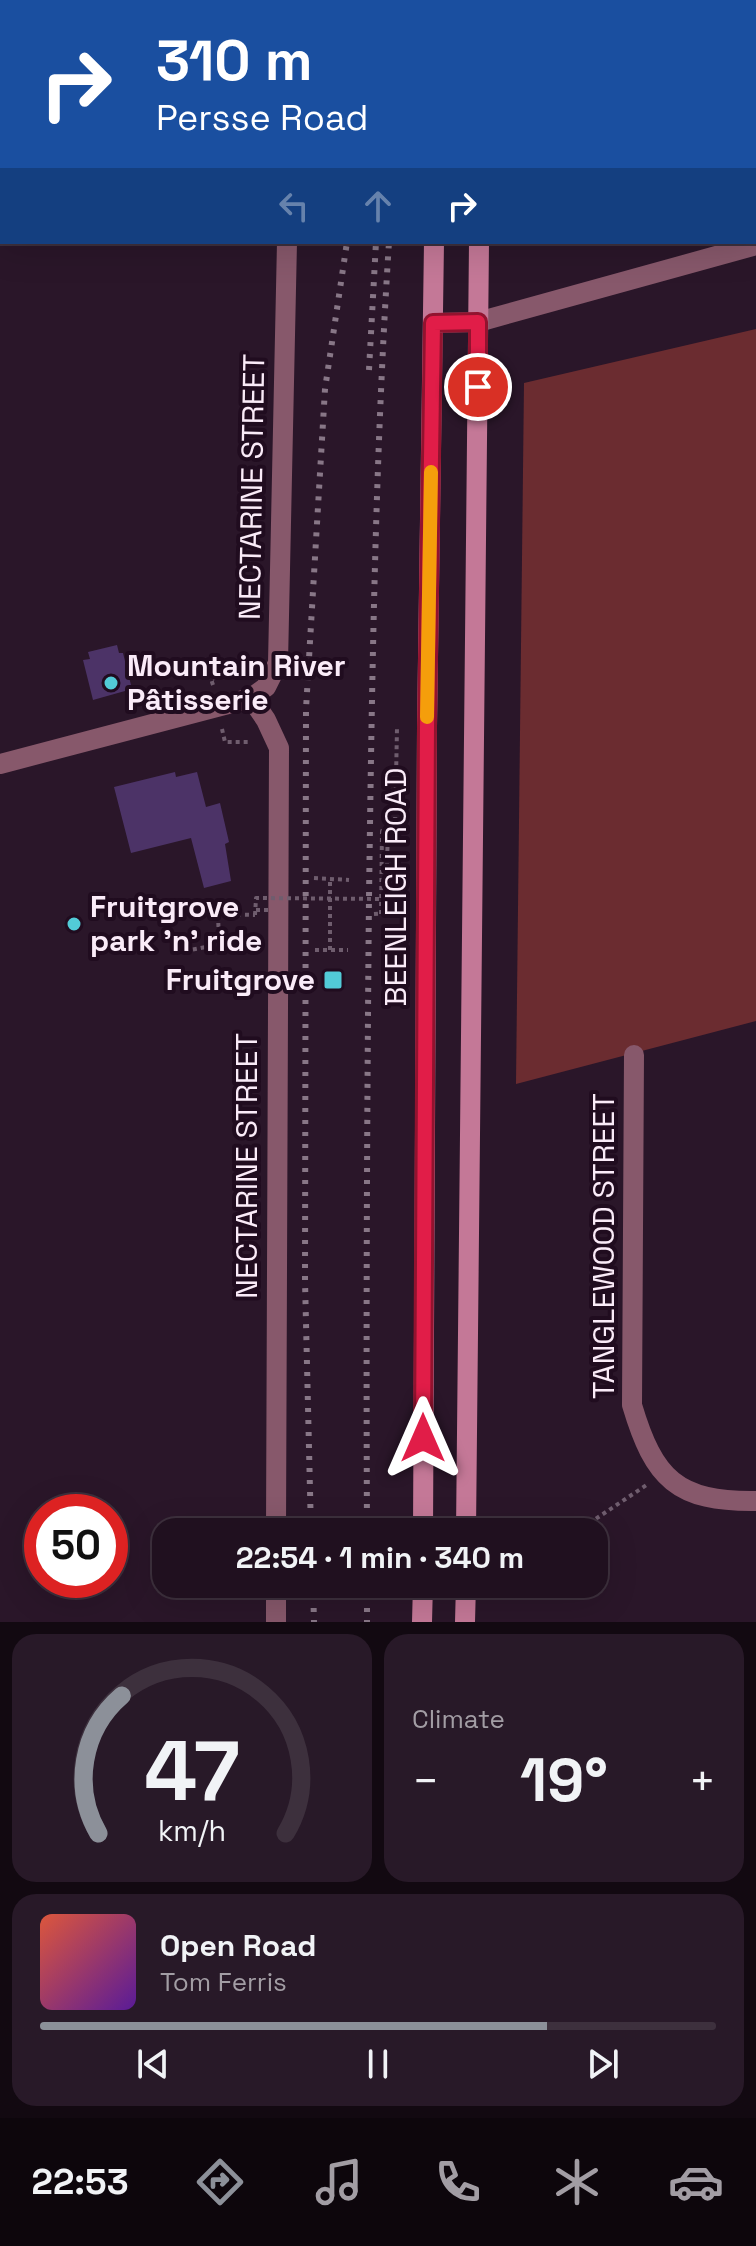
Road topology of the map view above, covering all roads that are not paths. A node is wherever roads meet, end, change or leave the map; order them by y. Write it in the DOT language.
graph roads {
  1 [pos="287,244"];
  2 [pos="434,244"];
  3 [pos="479,244"];
  4 [pos="756,245"];
  5 [pos="478,322"];
  6 [pos="433,323"];
  7 [pos="251,698"];
  8 [pos="0,764"];
  9 [pos="634,1055"];
  10 [pos="756,1501"];
  11 [pos="276,1518"];
  12 [pos="423,1518"];
  13 [pos="466,1518"];
  14 [pos="276,1598"];
  15 [pos="423,1598"];
  16 [pos="466,1598"];
  17 [pos="276,1622"];
  18 [pos="422,1622"];
  19 [pos="465,1622"];
  1 -- 7 [label="street, NECTARINE STREET"];
  2 -- 6 [label="main road, BEENLEIGH ROAD"];
  3 -- 5 [label="main road"];
  4 -- 5 [label="street"];
  5 -- 6 [label="street"];
  5 -- 13 [label="main road"];
  6 -- 12 [label="main road, BEENLEIGH ROAD"];
  7 -- 8 [label="street"];
  7 -- 11 [label="street, NECTARINE STREET"];
  9 -- 10 [label="street, TANGLEWOOD STREET"];
  14 -- 17 [label="street"];
  15 -- 18 [label="main road"];
  16 -- 19 [label="main road"];
}
